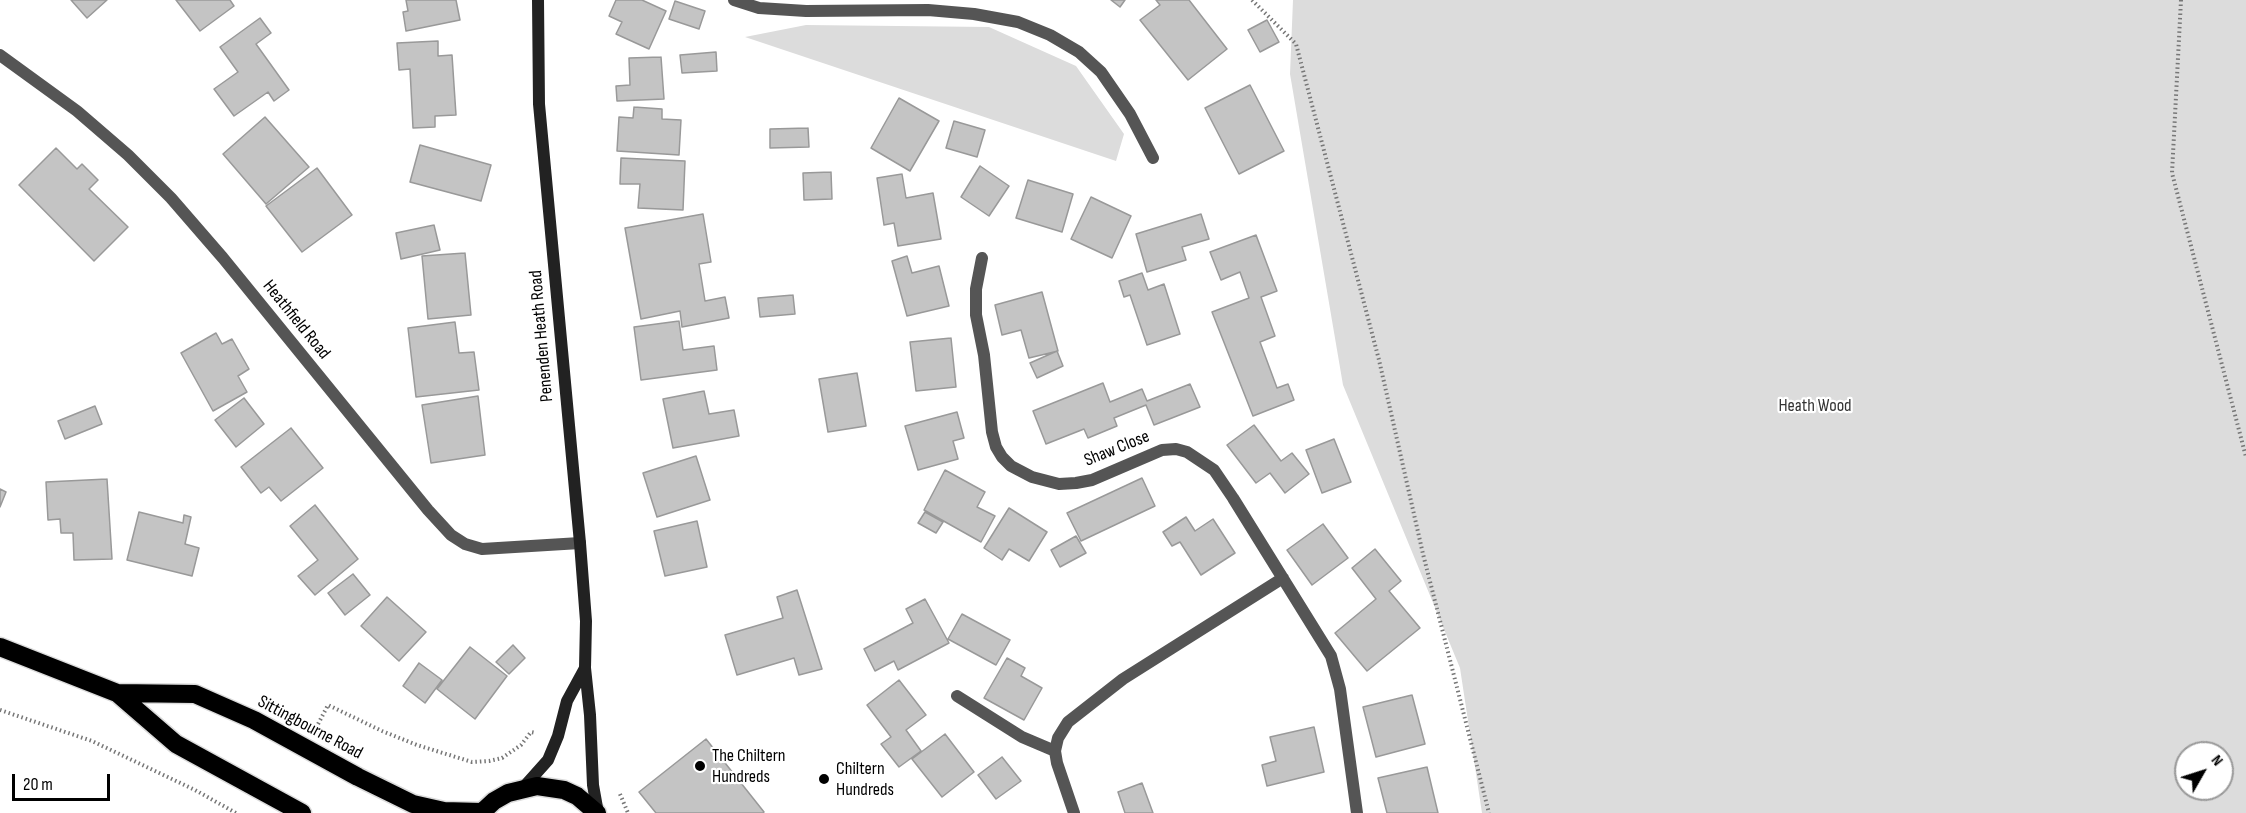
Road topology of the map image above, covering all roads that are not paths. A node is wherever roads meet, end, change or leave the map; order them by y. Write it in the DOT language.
graph roads {
  1 [pos="538,0"];
  2 [pos="734,0"];
  3 [pos="0,55"];
  4 [pos="1153,158"];
  5 [pos="982,258"];
  6 [pos="580,543"];
  7 [pos="1283,578"];
  8 [pos="0,647"];
  9 [pos="585,668"];
  10 [pos="117,693"];
  11 [pos="957,696"];
  12 [pos="1055,751"];
  13 [pos="523,788"];
  14 [pos="482,812"];
  15 [pos="302,813"];
  16 [pos="598,813"];
  17 [pos="1074,813"];
  18 [pos="1357,813"];
  1 -- 6 [label="street, Penenden Heath Road"];
  2 -- 4 [label="street"];
  3 -- 6 [label="street, Heathfield Road"];
  5 -- 7 [label="street, Shaw Close"];
  6 -- 9 [label="street, Penenden Heath Road"];
  7 -- 12 [label="street"];
  7 -- 18 [label="street, Shaw Close"];
  8 -- 10 [label="highway, Sittingbourne Road"];
  9 -- 13 [label="street, Penenden Heath Road"];
  9 -- 16 [label="street, Penenden Heath Road"];
  10 -- 14 [label="highway, Sittingbourne Road"];
  10 -- 15 [label="highway, Sittingbourne Road"];
  11 -- 12 [label="street"];
  12 -- 17 [label="street"];
  13 -- 14 [label="highway"];
  13 -- 16 [label="highway"];
}
